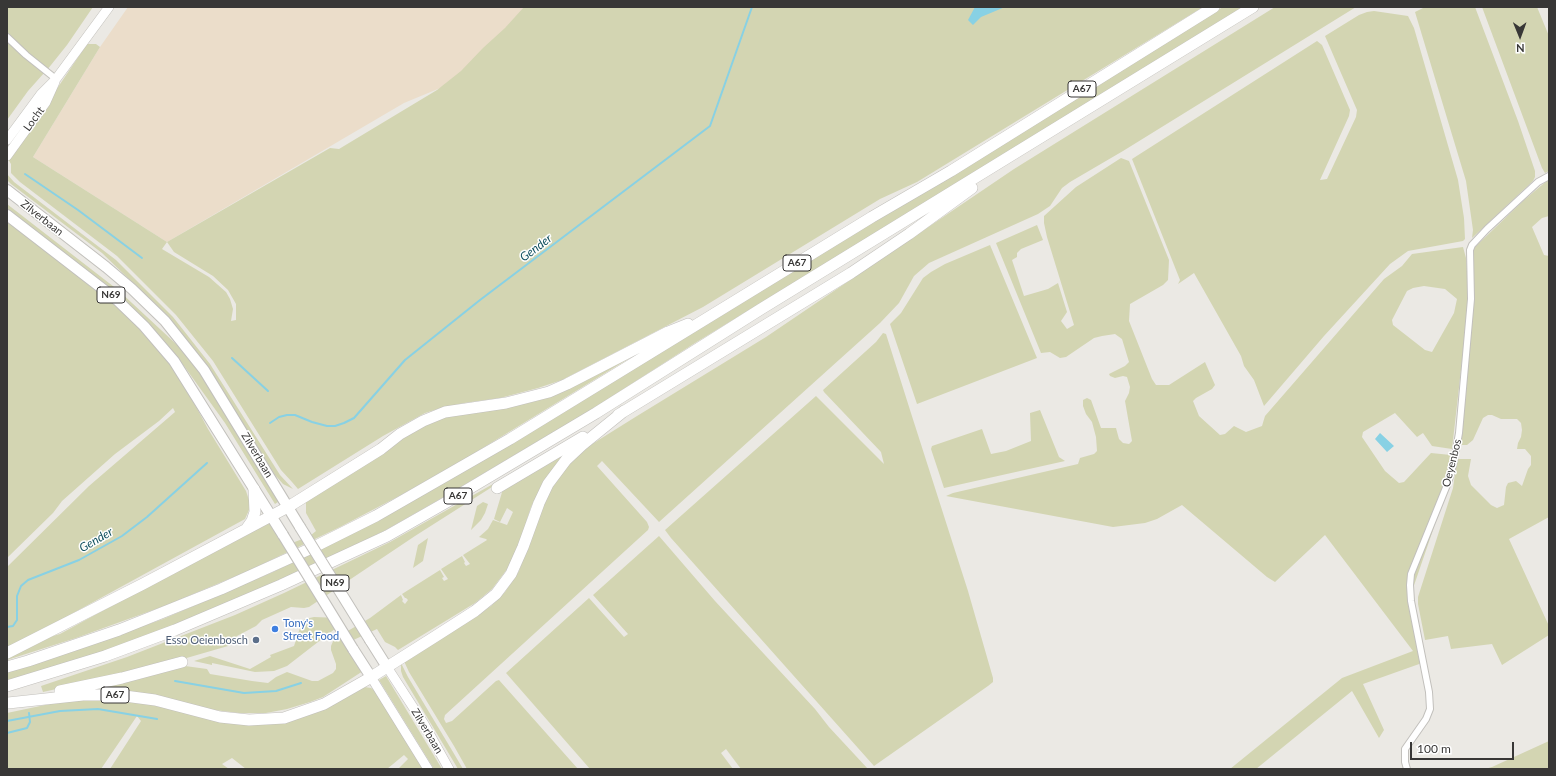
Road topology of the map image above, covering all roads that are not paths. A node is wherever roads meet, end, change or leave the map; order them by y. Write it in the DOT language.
graph roads {
  1 [pos="109,7"];
  2 [pos="1214,7"];
  3 [pos="1253,7"];
  4 [pos="7,37"];
  5 [pos="56,79"];
  6 [pos="7,140"];
  7 [pos="7,156"];
  8 [pos="1001,163"];
  9 [pos="1549,176"];
  10 [pos="7,190"];
  11 [pos="7,215"];
  12 [pos="723,308"];
  13 [pos="624,412"];
  14 [pos="498,488"];
  15 [pos="254,489"];
  16 [pos="288,507"];
  17 [pos="271,516"];
  18 [pos="246,530"];
  19 [pos="7,653"];
  20 [pos="182,662"];
  21 [pos="7,667"];
  22 [pos="387,667"];
  23 [pos="371,677"];
  24 [pos="7,686"];
  25 [pos="8,704"];
  26 [pos="428,769"];
  27 [pos="449,769"];
  28 [pos="1407,769"];
  1 -- 5 [label="street, Locht"];
  2 -- 12 [label="highway, A67"];
  3 -- 8 [label="highway, A67"];
  4 -- 5 [label="street"];
  5 -- 6 [label="street, Locht"];
  5 -- 7 [label="street, Locht"];
  8 -- 13 [label="highway, A67"];
  8 -- 24 [label="highway, A67"];
  9 -- 28 [label="street, Oeyenbos"];
  10 -- 16 [label="main road, Zilverbaan / N69"];
  11 -- 15 [label="main road, Zilverbaan / N69"];
  12 -- 16 [label="highway, A67"];
  12 -- 21 [label="highway, A67"];
  13 -- 14 [label="highway, A67"];
  13 -- 22 [label="highway, A67"];
  15 -- 17 [label="main road, Zilverbaan / N69"];
  15 -- 18 [label="highway"];
  16 -- 17 [label="highway, A67"];
  16 -- 22 [label="main road, Zilverbaan / N69, bridge"];
  17 -- 18 [label="highway, A67"];
  17 -- 23 [label="main road, Zilverbaan / N69, bridge"];
  18 -- 19 [label="highway, A67"];
  20 -- 25 [label="highway, A67"];
  22 -- 23 [label="highway, A67"];
  22 -- 27 [label="street, Zilverbaan"];
  23 -- 25 [label="highway, A67"];
  23 -- 26 [label="street, Zilverbaan"];
}
